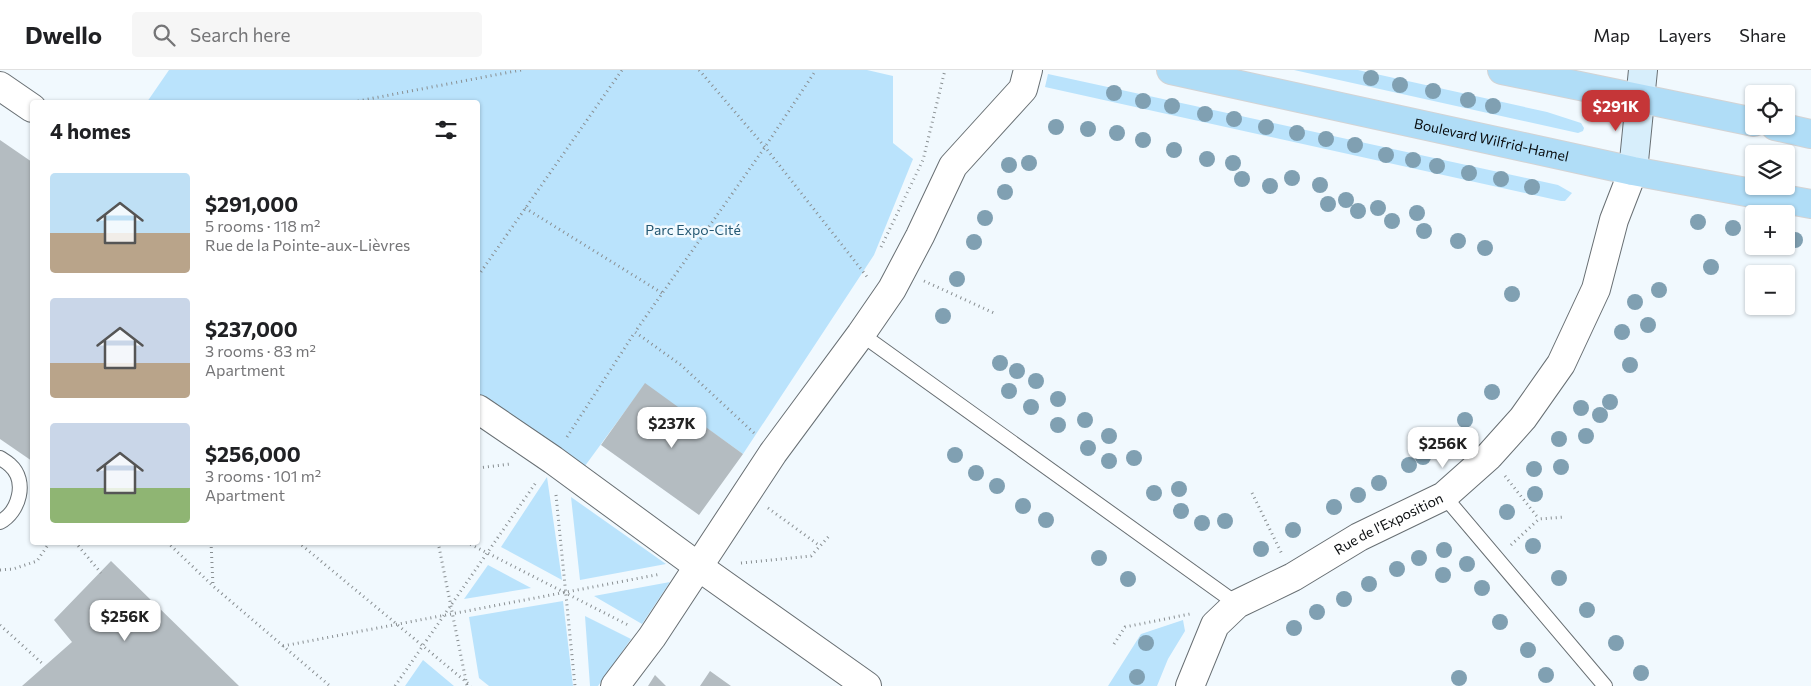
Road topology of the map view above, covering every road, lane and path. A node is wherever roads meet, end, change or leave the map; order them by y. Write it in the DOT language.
graph roads {
  1 [pos="521,70"];
  2 [pos="622,70"];
  3 [pos="699,70"];
  4 [pos="816,70"];
  5 [pos="945,70"];
  6 [pos="1028,70"];
  7 [pos="1171,70"];
  8 [pos="1502,70"];
  9 [pos="1643,70"];
  10 [pos="0,86"];
  11 [pos="1642,99"];
  12 [pos="364,100"];
  13 [pos="30,107"];
  14 [pos="1745,120"];
  15 [pos="1795,130"];
  16 [pos="1811,134"];
  17 [pos="765,147"];
  18 [pos="1633,171"];
  19 [pos="1811,204"];
  20 [pos="525,208"];
  21 [pos="879,252"];
  22 [pos="870,269"];
  23 [pos="480,273"];
  24 [pos="866,278"];
  25 [pos="897,280"];
  26 [pos="662,293"];
  27 [pos="994,313"];
  28 [pos="635,332"];
  29 [pos="862,334"];
  30 [pos="480,410"];
  31 [pos="755,434"];
  32 [pos="1489,456"];
  33 [pos="0,458"];
  34 [pos="553,460"];
  35 [pos="747,493"];
  36 [pos="1252,493"];
  37 [pos="1444,496"];
  38 [pos="1565,517"];
  39 [pos="1539,519"];
  40 [pos="0,522"];
  41 [pos="830,535"];
  42 [pos="48,545"];
  43 [pos="78,545"];
  44 [pos="170,545"];
  45 [pos="211,545"];
  46 [pos="302,545"];
  47 [pos="439,545"];
  48 [pos="472,545"];
  49 [pos="820,546"];
  50 [pos="488,553"];
  51 [pos="1497,558"];
  52 [pos="699,567"];
  53 [pos="0,570"];
  54 [pos="101,573"];
  55 [pos="1293,577"];
  56 [pos="213,586"];
  57 [pos="565,592"];
  58 [pos="1237,604"];
  59 [pos="451,606"];
  60 [pos="452,614"];
  61 [pos="1190,614"];
  62 [pos="444,616"];
  63 [pos="398,624"];
  64 [pos="0,625"];
  65 [pos="652,637"];
  66 [pos="1114,644"];
  67 [pos="283,646"];
  68 [pos="423,646"];
  69 [pos="44,665"];
  70 [pos="467,684"];
  71 [pos="330,686"];
  72 [pos="395,686"];
  73 [pos="472,686"];
  74 [pos="575,686"];
  75 [pos="615,686"];
  76 [pos="867,686"];
  77 [pos="1190,686"];
  78 [pos="1605,686"];
  1 -- 12 [label="path"];
  2 -- 20 [label="path"];
  3 -- 17 [label="path"];
  4 -- 17 [label="path"];
  5 -- 21 [label="path"];
  6 -- 25 [label="street"];
  7 -- 18 [label="main road, Boulevard Wilfrid-Hamel"];
  8 -- 11 [label="main road"];
  9 -- 11 [label="main road"];
  10 -- 13 [label="street"];
  11 -- 14 [label="main road"];
  11 -- 18 [label="main road"];
  15 -- 16 [label="main road"];
  17 -- 24 [label="path"];
  17 -- 26 [label="path"];
  18 -- 19 [label="main road, Boulevard Wilfrid-Hamel"];
  18 -- 32 [label="street, Rue de l'Exposition"];
  20 -- 23 [label="path"];
  20 -- 26 [label="path"];
  22 -- 24 [label="path"];
  24 -- 25 [label="path"];
  25 -- 27 [label="path"];
  25 -- 29 [label="street"];
  26 -- 28 [label="path"];
  28 -- 31 [label="path"];
  28 -- 34 [label="path"];
  29 -- 35 [label="street"];
  29 -- 58 [label="lane"];
  30 -- 34 [label="street"];
  32 -- 37 [label="street, Rue de l'Exposition"];
  32 -- 39 [label="path"];
  33 -- 40 [label="lane"];
  34 -- 50 [label="path"];
  34 -- 52 [label="street"];
  34 -- 57 [label="path"];
  35 -- 49 [label="path"];
  35 -- 52 [label="street"];
  36 -- 55 [label="path"];
  37 -- 51 [label="lane"];
  37 -- 55 [label="street, Rue de l'Exposition"];
  38 -- 39 [label="path"];
  39 -- 51 [label="path"];
  41 -- 49 [label="path"];
  42 -- 53 [label="path"];
  43 -- 54 [label="path"];
  44 -- 56 [label="path"];
  45 -- 56 [label="path"];
  46 -- 63 [label="path"];
  47 -- 59 [label="path"];
  48 -- 50 [label="path"];
  49 -- 52 [label="path"];
  50 -- 57 [label="path"];
  50 -- 59 [label="path"];
  51 -- 78 [label="lane"];
  52 -- 57 [label="path"];
  52 -- 65 [label="street"];
  52 -- 76 [label="street"];
  55 -- 58 [label="street, Rue de l'Exposition"];
  56 -- 67 [label="path"];
  57 -- 60 [label="path"];
  57 -- 65 [label="path"];
  57 -- 74 [label="path"];
  58 -- 77 [label="street, Rue de l'Exposition"];
  59 -- 60 [label="path"];
  59 -- 62 [label="path"];
  60 -- 62 [label="path"];
  60 -- 70 [label="path"];
  61 -- 66 [label="path"];
  62 -- 63 [label="path"];
  62 -- 68 [label="path"];
  63 -- 67 [label="path"];
  63 -- 68 [label="path"];
  64 -- 69 [label="path"];
  65 -- 75 [label="street"];
  67 -- 71 [label="path"];
  68 -- 70 [label="path"];
  68 -- 72 [label="path"];
  70 -- 73 [label="path"];
}
